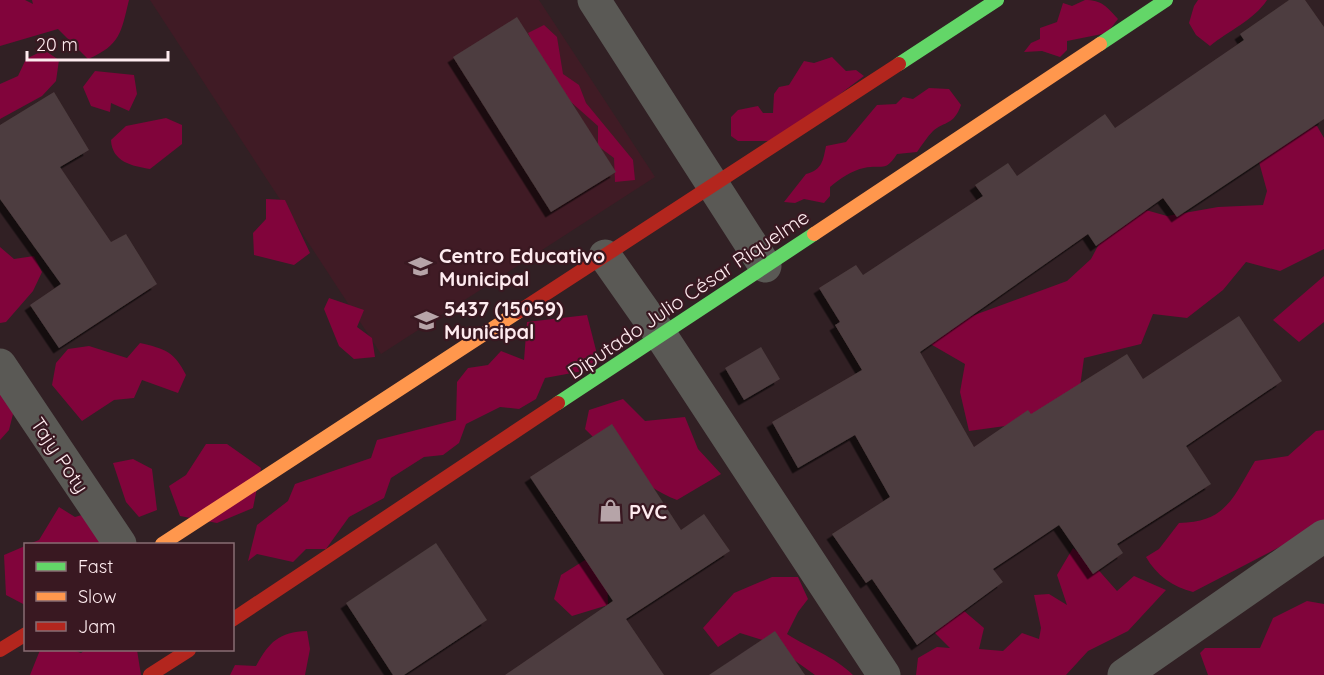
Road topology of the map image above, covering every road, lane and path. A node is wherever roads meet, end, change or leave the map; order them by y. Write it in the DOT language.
graph roads {
  1 [pos="594,0"];
  2 [pos="997,0"];
  3 [pos="1166,0"];
  4 [pos="714,185"];
  5 [pos="605,256"];
  6 [pos="765,266"];
  7 [pos="662,337"];
  8 [pos="0,365"];
  9 [pos="1324,537"];
  10 [pos="119,543"];
  11 [pos="164,543"];
  12 [pos="234,620"];
  13 [pos="24,635"];
  14 [pos="0,651"];
  15 [pos="187,651"];
  16 [pos="150,675"];
  17 [pos="885,675"];
  18 [pos="1124,675"];
  1 -- 4 [label="street"];
  2 -- 4 [label="street"];
  3 -- 6 [label="street, Diputado Julio César Riquelme"];
  4 -- 5 [label="street"];
  4 -- 6 [label="street"];
  5 -- 7 [label="street"];
  5 -- 11 [label="street"];
  6 -- 7 [label="street, Diputado Julio César Riquelme"];
  7 -- 12 [label="street, Diputado Julio César Riquelme"];
  7 -- 17 [label="street"];
  8 -- 10 [label="street, Tajy Poty"];
  9 -- 18 [label="street"];
  13 -- 14 [label="street"];
  15 -- 16 [label="street"];
}
